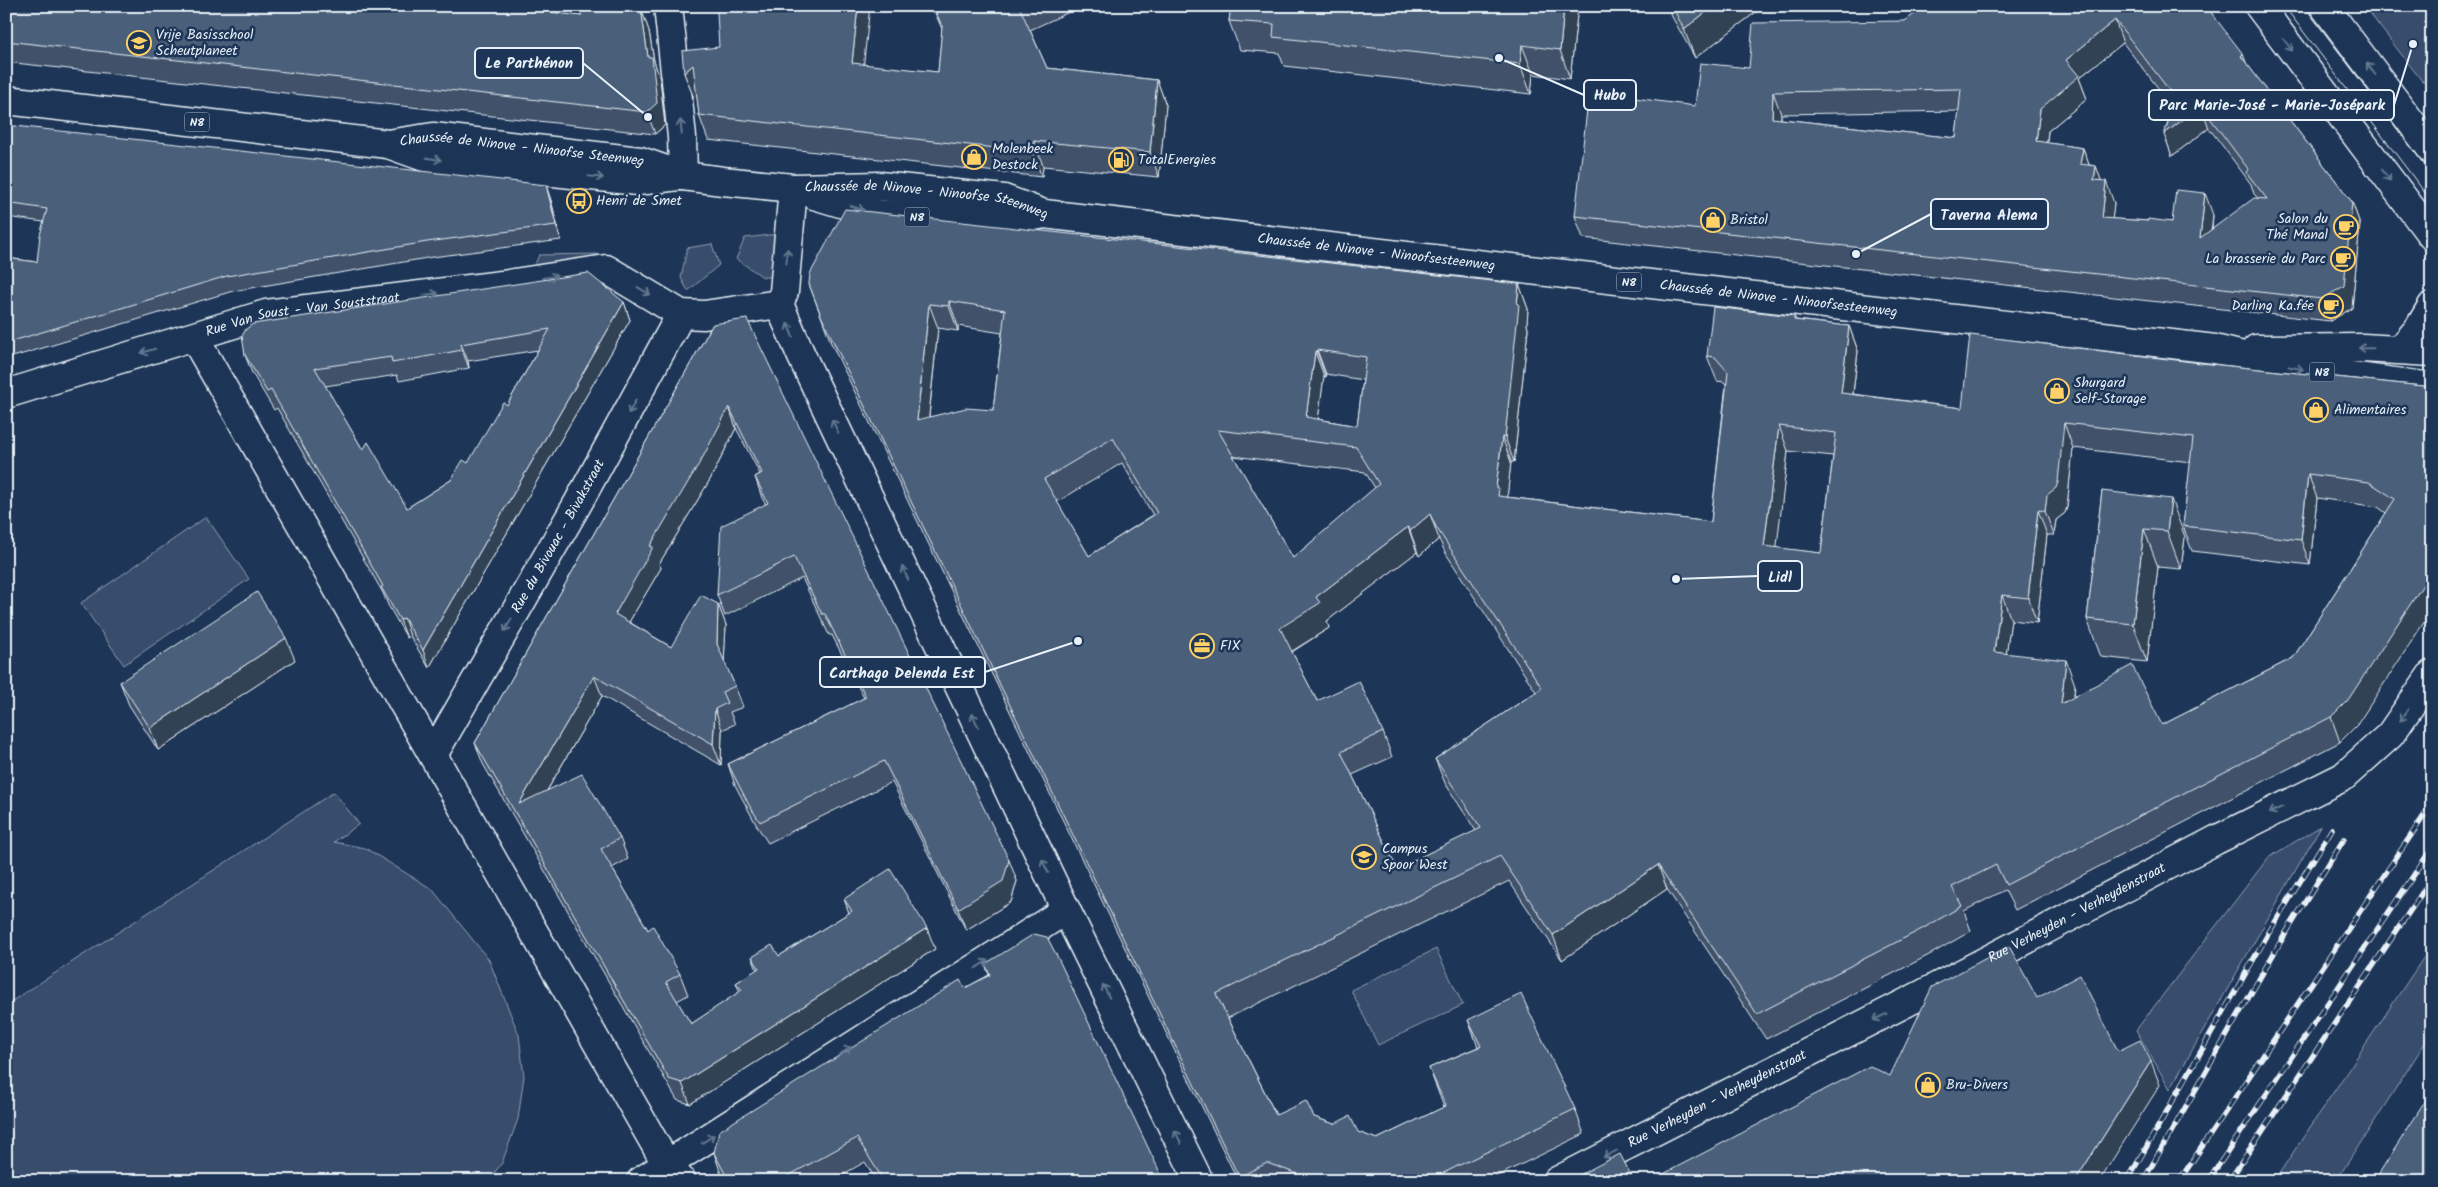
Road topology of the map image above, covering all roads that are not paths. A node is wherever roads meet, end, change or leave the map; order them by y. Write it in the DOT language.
graph roads {
  1 [pos="668,6"];
  2 [pos="2259,6"];
  3 [pos="2324,6"];
  4 [pos="6,100"];
  5 [pos="2432,150"];
  6 [pos="683,176"];
  7 [pos="793,188"];
  8 [pos="1044,214"];
  9 [pos="2432,236"];
  10 [pos="779,304"];
  11 [pos="2432,306"];
  12 [pos="681,314"];
  13 [pos="194,337"];
  14 [pos="2215,349"];
  15 [pos="2401,349"];
  16 [pos="2432,352"];
  17 [pos="2432,387"];
  18 [pos="6,394"];
  19 [pos="2432,674"];
  20 [pos="433,755"];
  21 [pos="1066,910"];
  22 [pos="674,1173"];
  23 [pos="642,1181"];
  24 [pos="1199,1181"];
  25 [pos="1557,1181"];
  6 -- 1 [label="street, one-way"];
  2 -- 9 [label="street, one-way"];
  5 -- 3 [label="street, one-way"];
  4 -- 6 [label="street, Chaussée de Ninove - Ninoofse Steenweg / N8"];
  6 -- 7 [label="street, Chaussée de Ninove - Ninoofse Steenweg / N8"];
  7 -- 8 [label="street, Chaussée de Ninove - Ninoofse Steenweg / N8"];
  10 -- 7 [label="street, one-way"];
  8 -- 14 [label="street, Chaussée de Ninove - Ninoofsesteenweg / N8"];
  10 -- 12 [label="street"];
  21 -- 10 [label="street, one-way"];
  11 -- 15 [label="street"];
  13 -- 12 [label="street, Rue Van Soust - Van Souststraat, one-way"];
  12 -- 20 [label="street, Rue du Bivouac - Bivakstraat, one-way"];
  13 -- 18 [label="street, Rue Van Soust - Van Souststraat, one-way"];
  13 -- 20 [label="street"];
  15 -- 14 [label="street, Chaussée de Ninove - Ninoofsesteenweg / N8, one-way"];
  14 -- 17 [label="street, Chaussée de Ninove - Ninoofsesteenweg / N8, one-way"];
  15 -- 16 [label="street, Chaussée de Ninove - Ninoofsesteenweg / N8"];
  19 -- 25 [label="street, Rue Verheyden - Verheydenstraat, one-way"];
  20 -- 22 [label="street"];
  22 -- 21 [label="street, one-way"];
  24 -- 21 [label="street, one-way"];
  22 -- 23 [label="street"];
}
